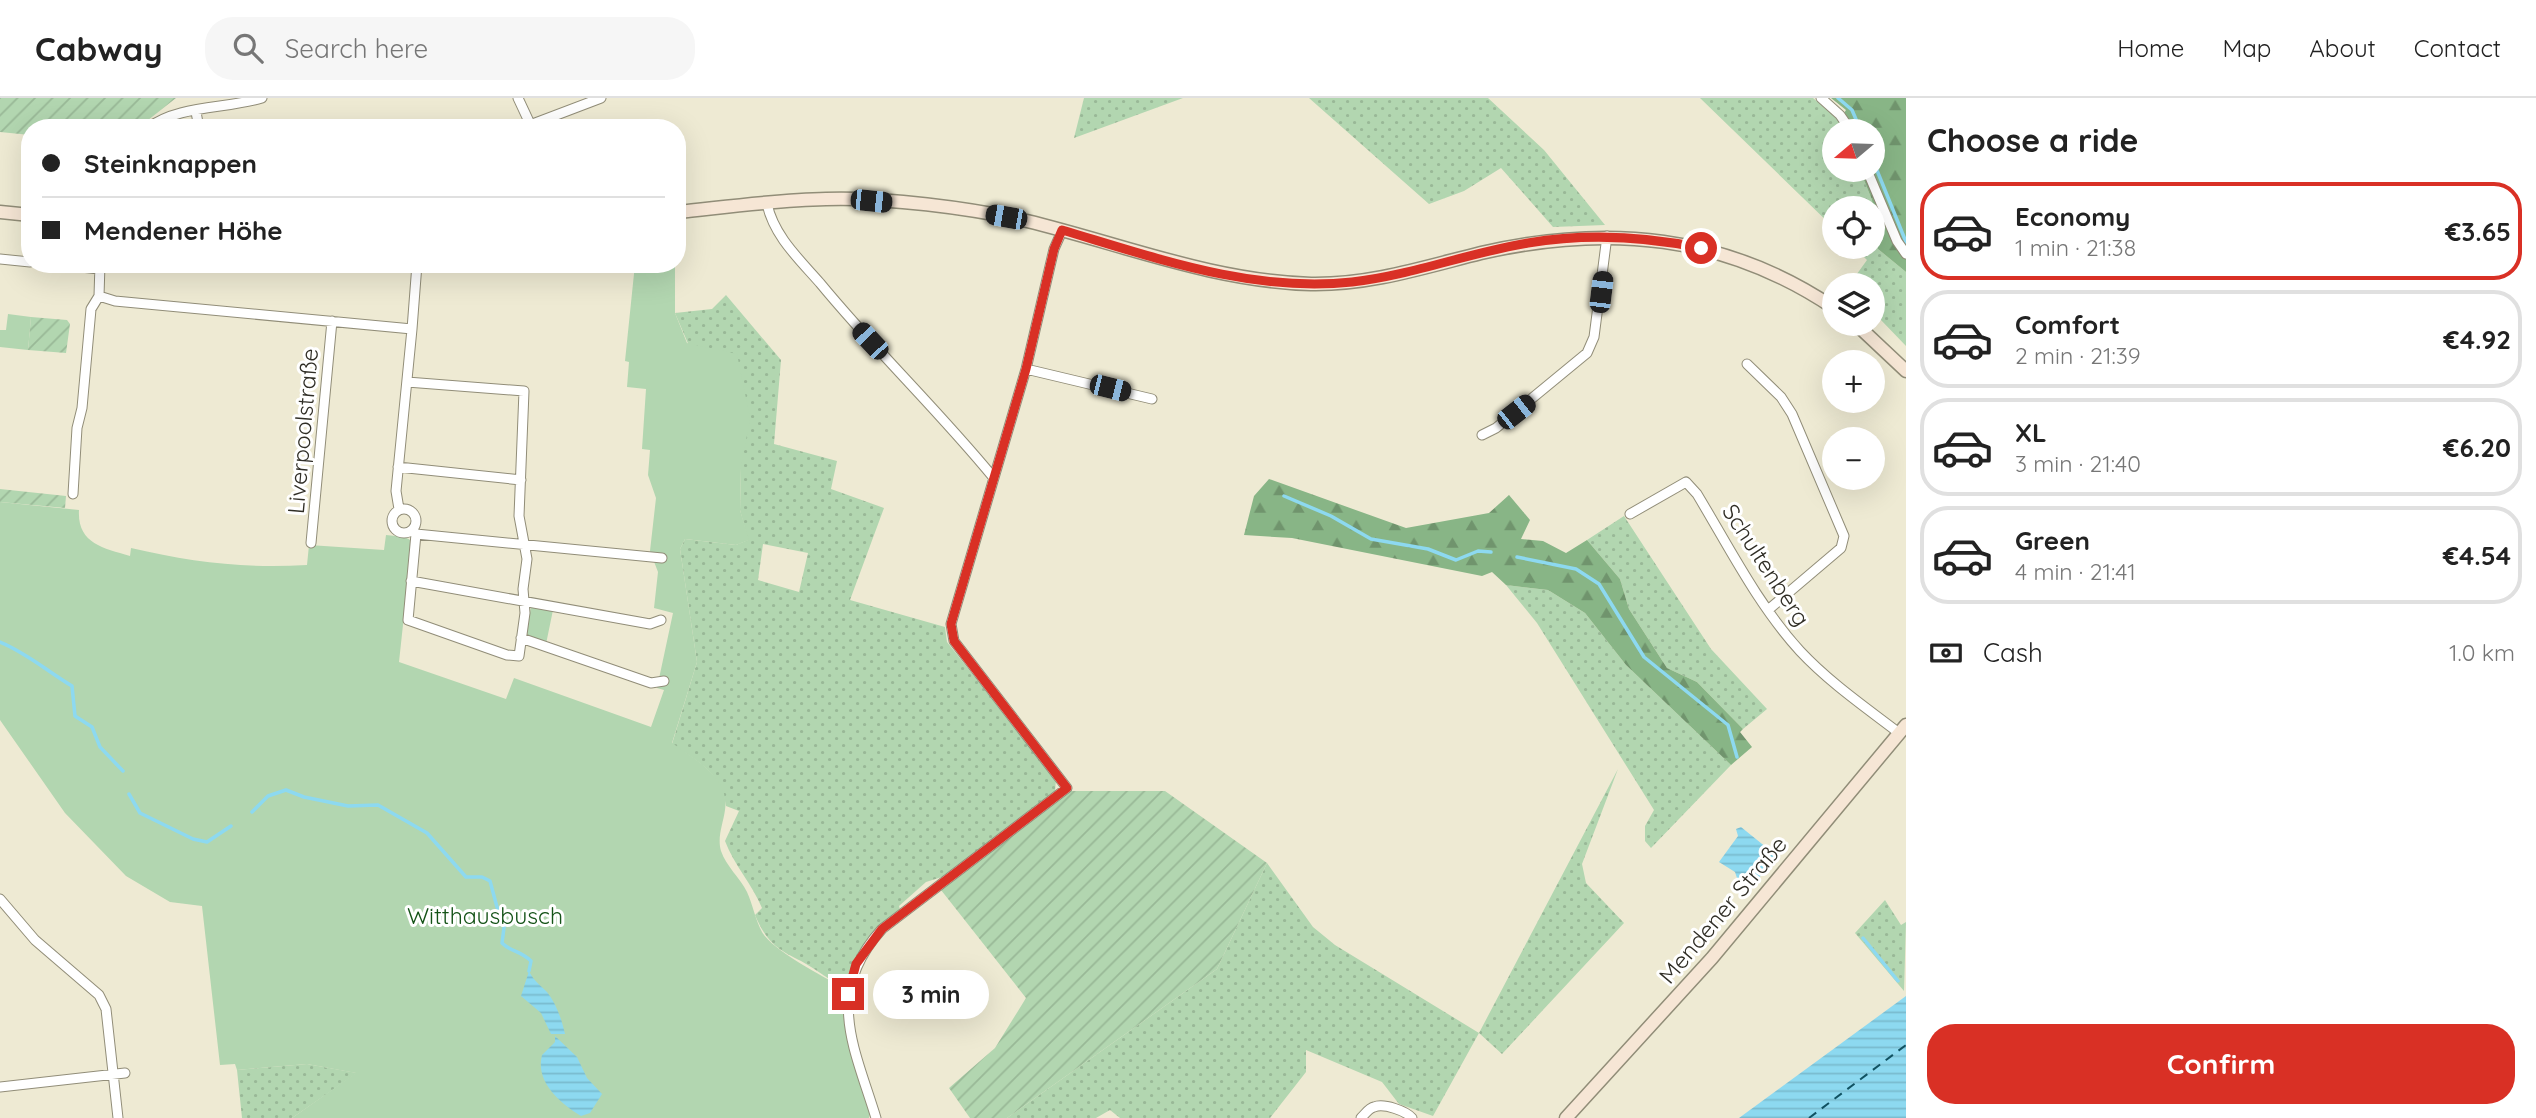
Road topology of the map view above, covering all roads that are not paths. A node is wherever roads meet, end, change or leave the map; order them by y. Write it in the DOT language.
graph roads {
  1 [pos="262,98"];
  2 [pos="518,98"];
  3 [pos="601,98"];
  4 [pos="1821,98"];
  5 [pos="196,112"];
  6 [pos="163,119"];
  7 [pos="197,119"];
  8 [pos="527,119"];
  9 [pos="550,119"];
  10 [pos="1842,119"];
  11 [pos="1872,182"];
  12 [pos="767,204"];
  13 [pos="686,211"];
  14 [pos="0,212"];
  15 [pos="21,214"];
  16 [pos="1062,230"];
  17 [pos="1607,236"];
  18 [pos="1906,254"];
  19 [pos="0,259"];
  20 [pos="21,261"];
  21 [pos="100,273"];
  22 [pos="416,273"];
  23 [pos="99,296"];
  24 [pos="1822,301"];
  25 [pos="332,321"];
  26 [pos="412,329"];
  27 [pos="1869,336"];
  28 [pos="1747,365"];
  29 [pos="1026,369"];
  30 [pos="1906,371"];
  31 [pos="407,382"];
  32 [pos="1152,399"];
  33 [pos="1482,435"];
  34 [pos="398,467"];
  35 [pos="993,477"];
  36 [pos="521,480"];
  37 [pos="73,494"];
  38 [pos="399,509"];
  39 [pos="1630,514"];
  40 [pos="415,532"];
  41 [pos="311,543"];
  42 [pos="523,544"];
  43 [pos="662,558"];
  44 [pos="411,581"];
  45 [pos="525,601"];
  46 [pos="1768,610"];
  47 [pos="661,620"];
  48 [pos="521,638"];
  49 [pos="664,681"];
  50 [pos="1902,729"];
  51 [pos="0,900"];
  52 [pos="125,1073"];
  53 [pos="113,1075"];
  54 [pos="0,1087"];
  55 [pos="118,1118"];
  56 [pos="876,1118"];
  57 [pos="1361,1118"];
  58 [pos="1412,1118"];
  59 [pos="1566,1118"];
  1 -- 5 [label="street"];
  2 -- 8 [label="street"];
  3 -- 9 [label="street"];
  4 -- 10 [label="street"];
  5 -- 6 [label="street"];
  5 -- 7 [label="street"];
  11 -- 18 [label="street"];
  12 -- 13 [label="street"];
  12 -- 16 [label="street"];
  12 -- 35 [label="street"];
  14 -- 15 [label="street"];
  16 -- 17 [label="street"];
  16 -- 29 [label="street"];
  17 -- 24 [label="street"];
  17 -- 33 [label="street"];
  19 -- 20 [label="street"];
  21 -- 23 [label="street"];
  22 -- 26 [label="street"];
  23 -- 25 [label="street"];
  23 -- 37 [label="street"];
  25 -- 26 [label="street"];
  25 -- 41 [label="street, Liverpoolstraße"];
  26 -- 31 [label="street"];
  27 -- 30 [label="street"];
  28 -- 46 [label="street"];
  29 -- 32 [label="street"];
  29 -- 35 [label="street"];
  31 -- 34 [label="street"];
  31 -- 36 [label="street"];
  34 -- 36 [label="street"];
  34 -- 38 [label="street"];
  35 -- 56 [label="street"];
  36 -- 42 [label="street"];
  38 -- 40 [label="street"];
  38 -- 40 [label="street"];
  39 -- 46 [label="street, Schultenberg"];
  40 -- 42 [label="street"];
  40 -- 44 [label="street"];
  42 -- 43 [label="street"];
  42 -- 45 [label="street"];
  44 -- 45 [label="street"];
  44 -- 48 [label="street"];
  45 -- 47 [label="street"];
  45 -- 48 [label="street"];
  46 -- 50 [label="street, Schultenberg"];
  48 -- 49 [label="street"];
  50 -- 59 [label="street, Mendener Straße"];
  51 -- 53 [label="street"];
  52 -- 53 [label="street"];
  53 -- 54 [label="street"];
  53 -- 55 [label="street"];
  57 -- 58 [label="street"];
}
